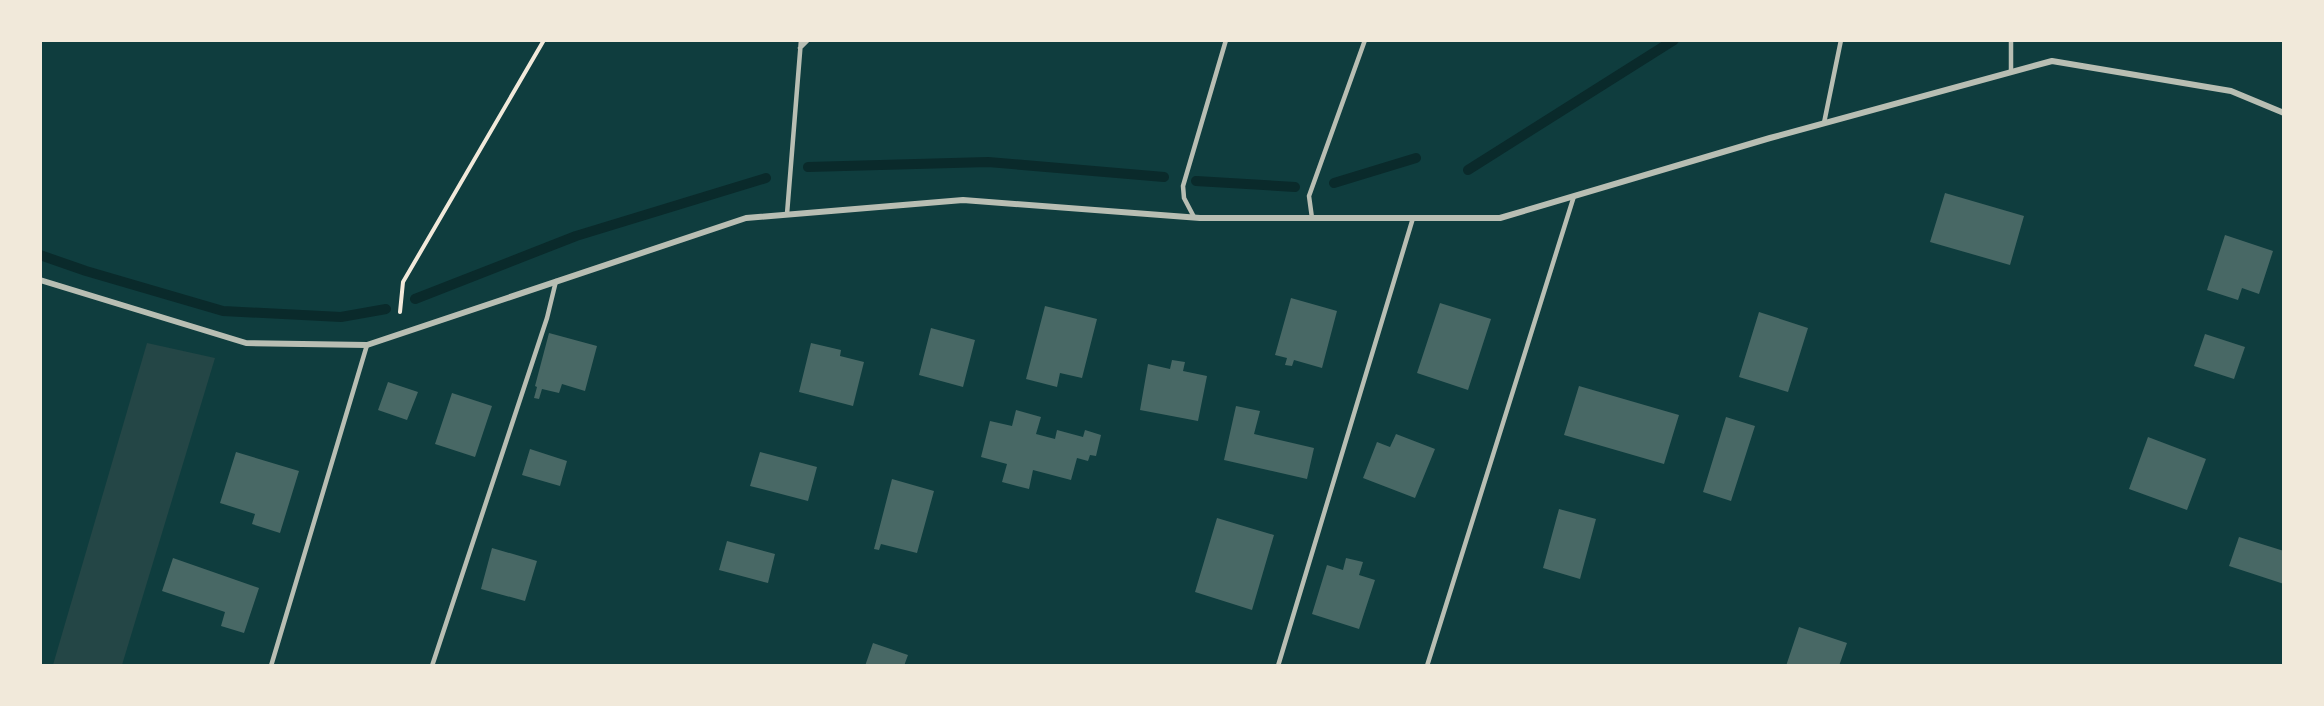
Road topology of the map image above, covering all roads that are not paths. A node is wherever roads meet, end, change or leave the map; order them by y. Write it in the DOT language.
graph roads {
  1 [pos="801,40"];
  2 [pos="808,40"];
  3 [pos="1226,40"];
  4 [pos="1365,40"];
  5 [pos="1841,40"];
  6 [pos="2011,40"];
  7 [pos="800,48"];
  8 [pos="2011,72"];
  9 [pos="2283,113"];
  10 [pos="1824,123"];
  11 [pos="1574,196"];
  12 [pos="787,214"];
  13 [pos="1194,217"];
  14 [pos="1312,218"];
  15 [pos="1413,218"];
  16 [pos="40,280"];
  17 [pos="556,281"];
  18 [pos="367,345"];
  19 [pos="271,666"];
  20 [pos="432,666"];
  21 [pos="1278,666"];
  22 [pos="1427,666"];
  1 -- 7 [label="lane"];
  2 -- 7 [label="lane"];
  3 -- 13 [label="lane"];
  4 -- 14 [label="lane"];
  5 -- 10 [label="lane"];
  6 -- 8 [label="lane"];
  7 -- 12 [label="lane"];
  8 -- 9 [label="street"];
  8 -- 10 [label="street"];
  10 -- 11 [label="street"];
  11 -- 15 [label="street"];
  11 -- 22 [label="lane"];
  12 -- 13 [label="street"];
  12 -- 17 [label="street"];
  13 -- 14 [label="street"];
  14 -- 15 [label="street"];
  15 -- 21 [label="lane"];
  16 -- 18 [label="street"];
  17 -- 18 [label="street"];
  17 -- 20 [label="lane"];
  18 -- 19 [label="lane"];
}
